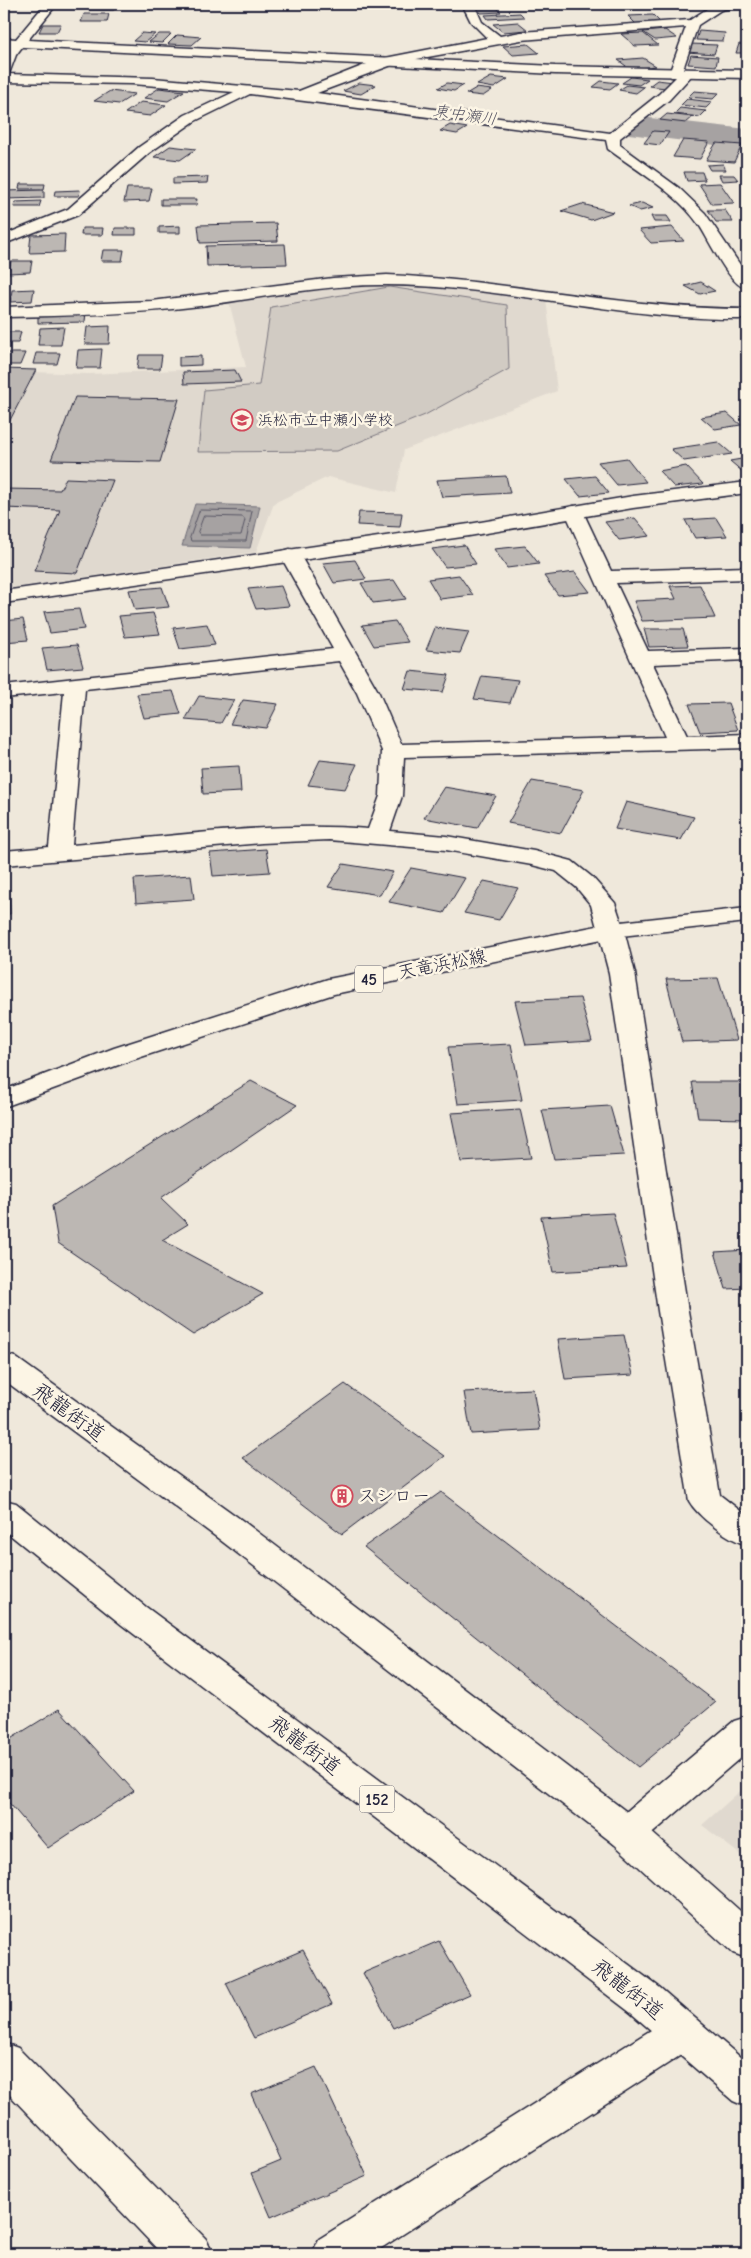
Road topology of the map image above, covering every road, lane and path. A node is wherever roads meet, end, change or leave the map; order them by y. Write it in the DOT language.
graph roads {
  1 [pos="51,4"];
  2 [pos="468,4"];
  3 [pos="733,4"];
  4 [pos="693,23"];
  5 [pos="496,39"];
  6 [pos="4,42"];
  7 [pos="19,43"];
  8 [pos="384,62"];
  9 [pos="4,70"];
  10 [pos="681,74"];
  11 [pos="747,74"];
  12 [pos="4,78"];
  13 [pos="247,90"];
  14 [pos="300,95"];
  15 [pos="613,137"];
  16 [pos="4,240"];
  17 [pos="747,284"];
  18 [pos="4,312"];
  19 [pos="747,314"];
  20 [pos="747,487"];
  21 [pos="574,512"];
  22 [pos="290,555"];
  23 [pos="747,572"];
  24 [pos="605,577"];
  25 [pos="4,597"];
  26 [pos="344,654"];
  27 [pos="747,654"];
  28 [pos="641,658"];
  29 [pos="74,684"];
  30 [pos="4,692"];
  31 [pos="747,741"];
  32 [pos="679,743"];
  33 [pos="393,751"];
  34 [pos="378,836"];
  35 [pos="60,852"];
  36 [pos="4,858"];
  37 [pos="747,915"];
  38 [pos="612,930"];
  39 [pos="4,1099"];
  40 [pos="4,1364"];
  41 [pos="4,1512"];
  42 [pos="747,1533"];
  43 [pos="747,1731"];
  44 [pos="627,1833"];
  45 [pos="747,1941"];
  46 [pos="681,2033"];
  47 [pos="4,2061"];
  48 [pos="747,2088"];
  49 [pos="191,2254"];
  50 [pos="334,2254"];
  1 -- 7 [label="main road"];
  2 -- 5 [label="main road"];
  3 -- 4 [label="main road"];
  4 -- 5 [label="main road"];
  4 -- 10 [label="main road"];
  5 -- 8 [label="main road"];
  6 -- 7 [label="main road"];
  7 -- 8 [label="main road"];
  7 -- 9 [label="main road"];
  8 -- 10 [label="main road"];
  8 -- 14 [label="main road"];
  10 -- 11 [label="main road"];
  10 -- 15 [label="main road"];
  12 -- 13 [label="main road"];
  13 -- 14 [label="main road"];
  13 -- 16 [label="main road"];
  14 -- 15 [label="main road"];
  15 -- 17 [label="main road"];
  18 -- 19 [label="main road"];
  20 -- 21 [label="main road"];
  21 -- 22 [label="main road"];
  21 -- 24 [label="main road"];
  22 -- 25 [label="main road"];
  22 -- 26 [label="main road"];
  23 -- 24 [label="main road"];
  24 -- 28 [label="main road"];
  26 -- 29 [label="main road"];
  26 -- 33 [label="main road"];
  27 -- 28 [label="main road"];
  28 -- 32 [label="main road"];
  29 -- 30 [label="main road"];
  29 -- 35 [label="main road"];
  31 -- 32 [label="main road"];
  32 -- 33 [label="main road"];
  33 -- 34 [label="main road"];
  34 -- 35 [label="main road"];
  34 -- 38 [label="main road"];
  35 -- 36 [label="main road"];
  37 -- 38 [label="main road, 天竜浜松線 / 45"];
  38 -- 39 [label="main road, 天竜浜松線 / 45"];
  38 -- 42 [label="main road"];
  40 -- 44 [label="main road, 飛龍街道"];
  41 -- 46 [label="main road, 飛龍街道 / 152"];
  43 -- 44 [label="main road"];
  44 -- 45 [label="main road, 飛龍街道"];
  46 -- 48 [label="main road, 飛龍街道 / 152"];
  46 -- 50 [label="main road"];
  47 -- 49 [label="main road"];
}
